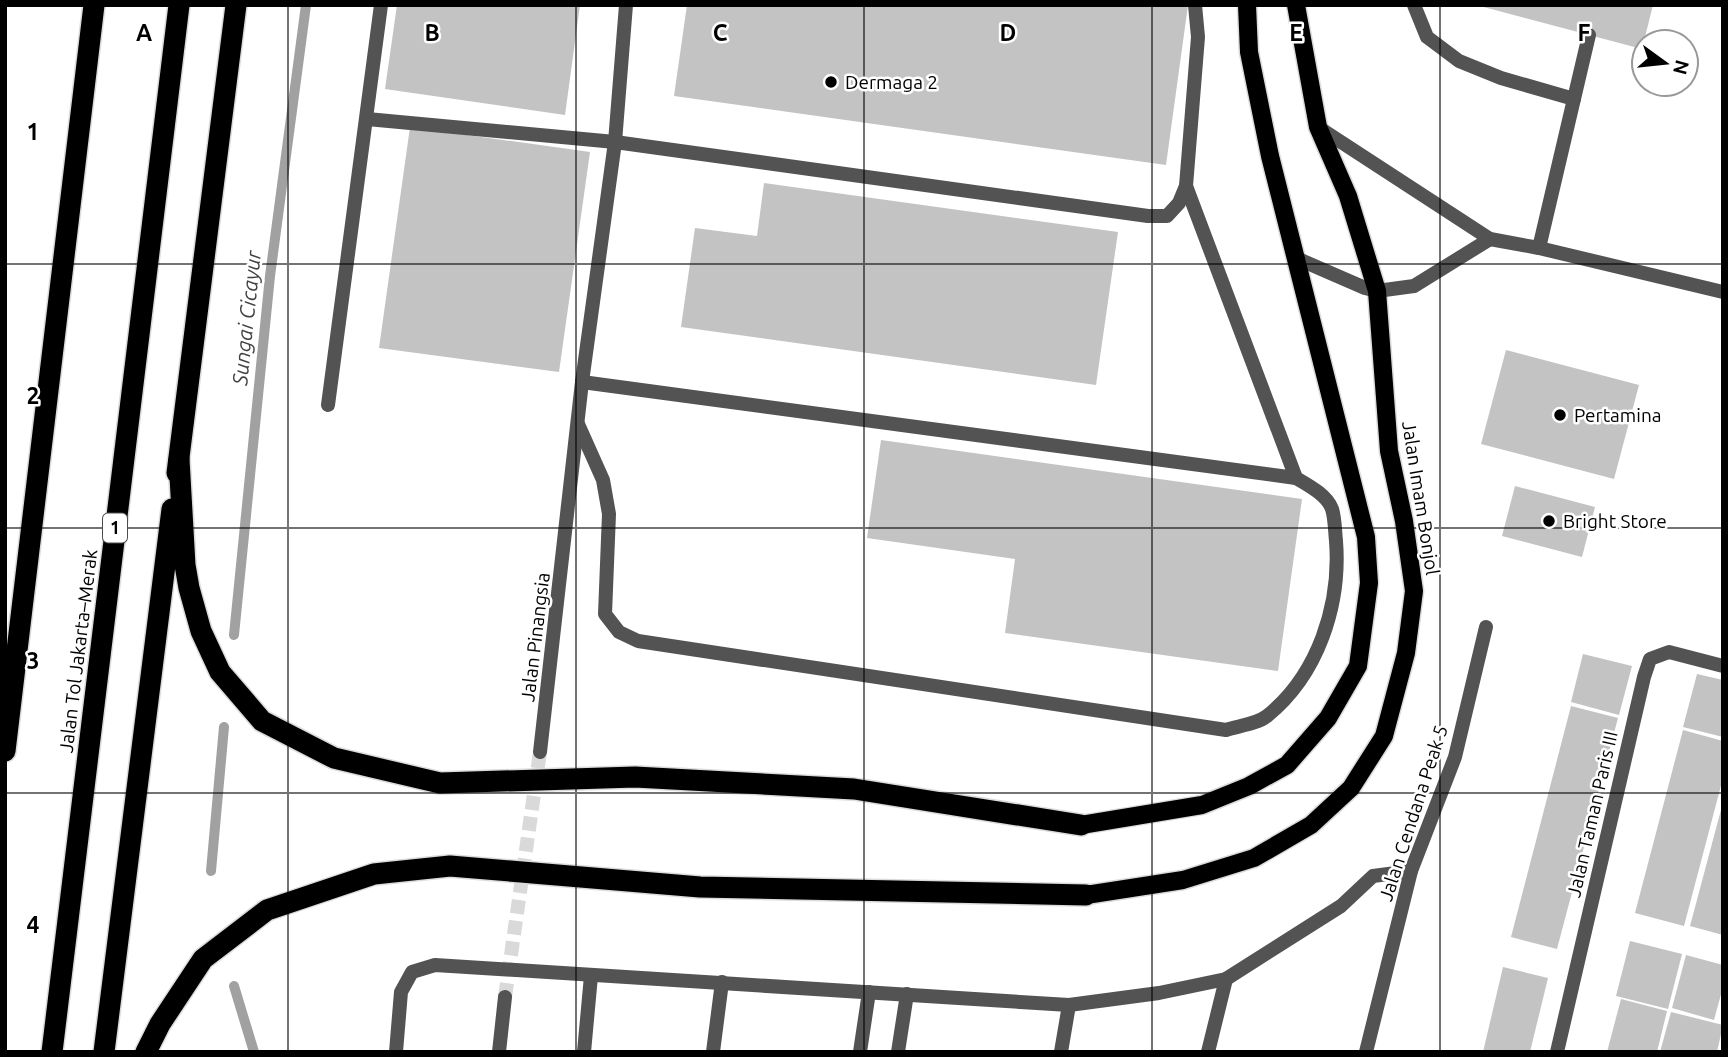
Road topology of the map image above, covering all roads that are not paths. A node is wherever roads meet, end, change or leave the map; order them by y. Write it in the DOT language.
graph roads {
  1 [pos="94,5"];
  2 [pos="179,5"];
  3 [pos="236,5"];
  4 [pos="381,5"];
  5 [pos="626,5"];
  6 [pos="1195,5"];
  7 [pos="1247,5"];
  8 [pos="1296,5"];
  9 [pos="1414,5"];
  10 [pos="1589,35"];
  11 [pos="1574,99"];
  12 [pos="367,118"];
  13 [pos="1318,127"];
  14 [pos="615,142"];
  15 [pos="1185,186"];
  16 [pos="1490,239"];
  17 [pos="1539,248"];
  18 [pos="1296,258"];
  19 [pos="1377,291"];
  20 [pos="1723,292"];
  21 [pos="582,382"];
  22 [pos="328,405"];
  23 [pos="578,424"];
  24 [pos="179,459"];
  25 [pos="1296,478"];
  26 [pos="1486,627"];
  27 [pos="1723,666"];
  28 [pos="5,751"];
  29 [pos="540,752"];
  30 [pos="1082,825"];
  31 [pos="1410,871"];
  32 [pos="1086,895"];
  33 [pos="591,976"];
  34 [pos="1226,979"];
  35 [pos="722,982"];
  36 [pos="869,992"];
  37 [pos="907,994"];
  38 [pos="505,997"];
  39 [pos="1069,1005"];
  40 [pos="52,1052"];
  41 [pos="104,1052"];
  42 [pos="146,1052"];
  43 [pos="396,1052"];
  44 [pos="499,1052"];
  45 [pos="584,1052"];
  46 [pos="713,1052"];
  47 [pos="860,1052"];
  48 [pos="898,1052"];
  49 [pos="1061,1052"];
  50 [pos="1208,1052"];
  51 [pos="1366,1052"];
  52 [pos="1557,1052"];
  1 -- 28 [label="highway"];
  2 -- 40 [label="highway, Jalan Tol Jakarta–Merak / 1"];
  3 -- 24 [label="highway"];
  4 -- 12 [label="street"];
  5 -- 14 [label="street, Jalan Pinangsia"];
  6 -- 15 [label="street"];
  7 -- 18 [label="main road"];
  8 -- 13 [label="main road, Jalan Imam Bonjol"];
  9 -- 11 [label="street"];
  10 -- 11 [label="street"];
  11 -- 17 [label="street"];
  12 -- 14 [label="street"];
  12 -- 22 [label="street"];
  13 -- 16 [label="street"];
  13 -- 19 [label="main road, Jalan Imam Bonjol"];
  14 -- 15 [label="street"];
  14 -- 21 [label="street, Jalan Pinangsia"];
  15 -- 25 [label="street"];
  16 -- 17 [label="street"];
  16 -- 19 [label="street"];
  17 -- 20 [label="street"];
  18 -- 19 [label="street"];
  18 -- 30 [label="main road"];
  19 -- 32 [label="main road, Jalan Imam Bonjol"];
  21 -- 23 [label="street, Jalan Pinangsia"];
  21 -- 25 [label="street"];
  23 -- 25 [label="street"];
  23 -- 29 [label="street, Jalan Pinangsia"];
  24 -- 30 [label="highway"];
  24 -- 41 [label="highway"];
  26 -- 31 [label="street, Jalan Cendana Peak 5"];
  27 -- 52 [label="street, Jalan Taman Paris III"];
  31 -- 34 [label="street"];
  31 -- 51 [label="street, Jalan Cendana Peak 5"];
  32 -- 42 [label="highway"];
  33 -- 35 [label="street"];
  33 -- 43 [label="street"];
  33 -- 45 [label="street"];
  34 -- 39 [label="street"];
  34 -- 50 [label="street"];
  35 -- 36 [label="street"];
  35 -- 46 [label="street"];
  36 -- 37 [label="street"];
  36 -- 47 [label="street"];
  37 -- 39 [label="street"];
  37 -- 48 [label="street"];
  38 -- 44 [label="street"];
  39 -- 49 [label="street"];
}
